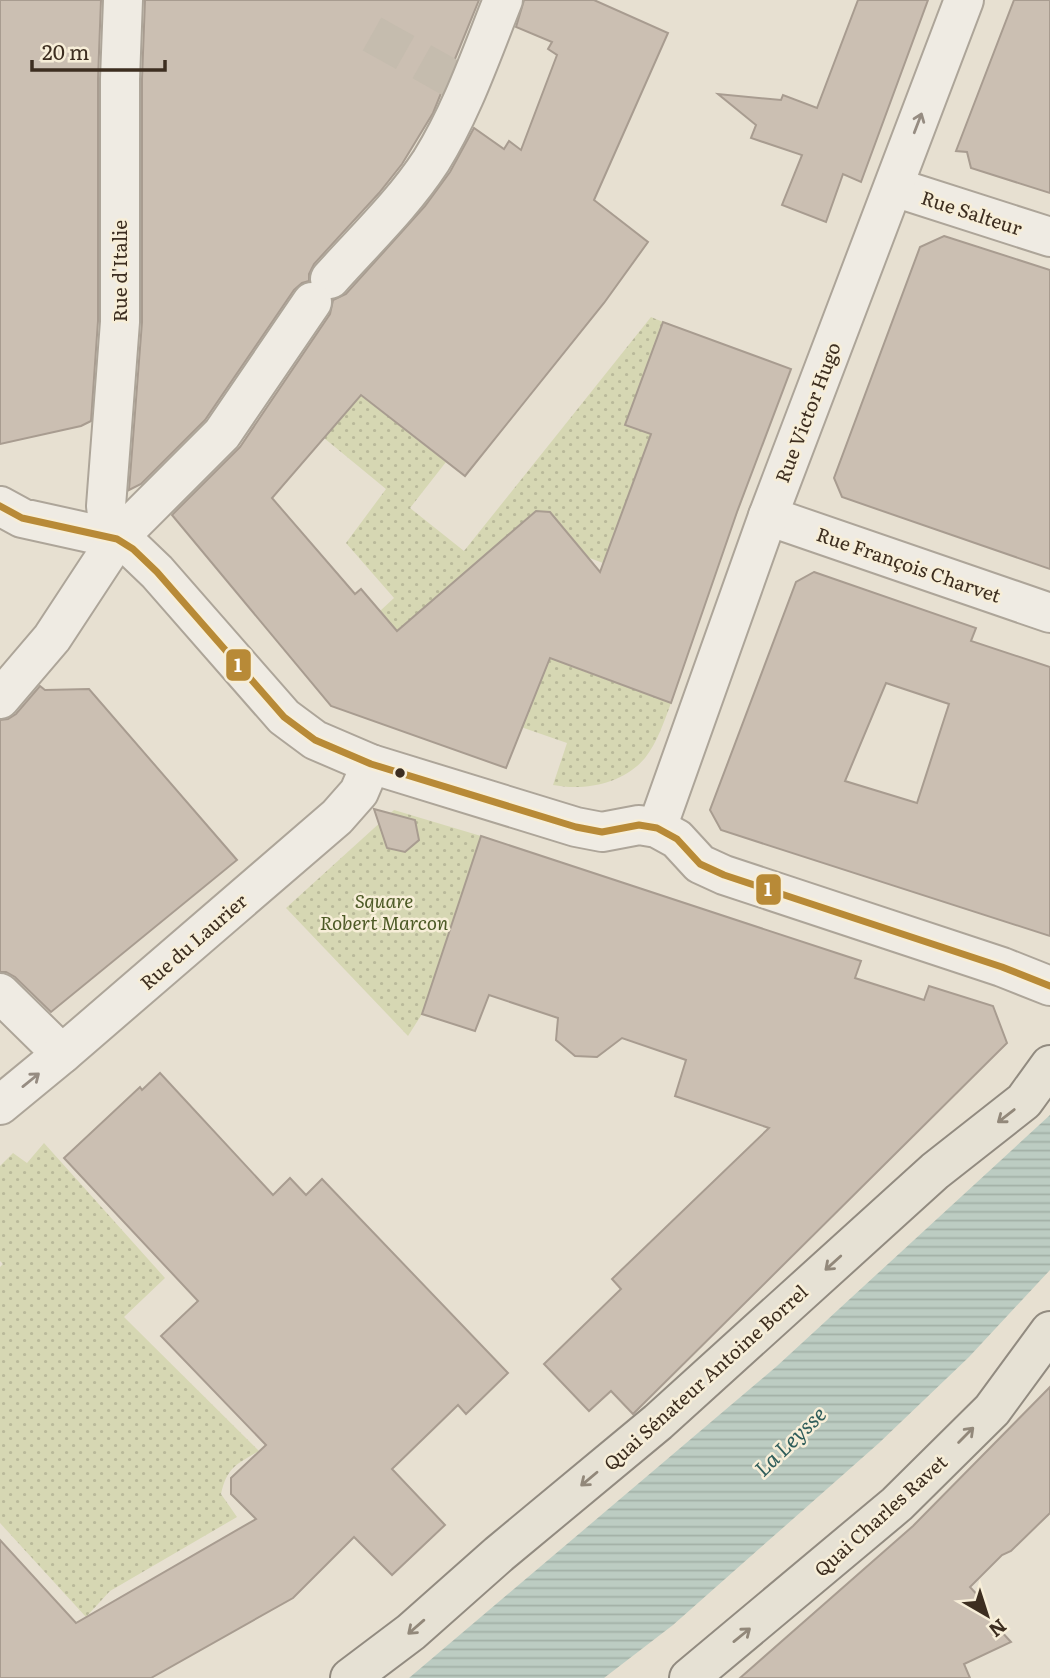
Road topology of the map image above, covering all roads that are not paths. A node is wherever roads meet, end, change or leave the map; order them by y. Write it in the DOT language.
graph roads {
  1 [pos="123,0"];
  2 [pos="503,0"];
  3 [pos="964,0"];
  4 [pos="894,187"];
  5 [pos="1050,237"];
  6 [pos="0,506"];
  7 [pos="768,516"];
  8 [pos="117,539"];
  9 [pos="1050,613"];
  10 [pos="0,699"];
  11 [pos="370,764"];
  12 [pos="657,828"];
  13 [pos="1050,986"];
  14 [pos="0,993"];
  15 [pos="62,1054"];
  16 [pos="1050,1065"];
  17 [pos="0,1105"];
  18 [pos="1050,1331"];
  19 [pos="350,1678"];
  20 [pos="689,1678"];
  1 -- 8 [label="street, Rue d'Italie"];
  2 -- 8 [label="street"];
  4 -- 3 [label="street, Rue Victor Hugo, one-way"];
  4 -- 5 [label="street, Rue Salteur"];
  4 -- 7 [label="street, Rue Victor Hugo"];
  6 -- 8 [label="street"];
  7 -- 9 [label="street, Rue François Charvet"];
  7 -- 12 [label="street, Rue Victor Hugo"];
  8 -- 10 [label="street"];
  8 -- 11 [label="street"];
  11 -- 12 [label="street"];
  11 -- 15 [label="street, Rue du Laurier"];
  12 -- 13 [label="street"];
  14 -- 15 [label="street"];
  17 -- 15 [label="street, Rue du Laurier, one-way"];
  16 -- 19 [label="main road, Quai Sénateur Antoine Borrel, one-way"];
  20 -- 18 [label="main road, Quai Charles Ravet, one-way"];
}
